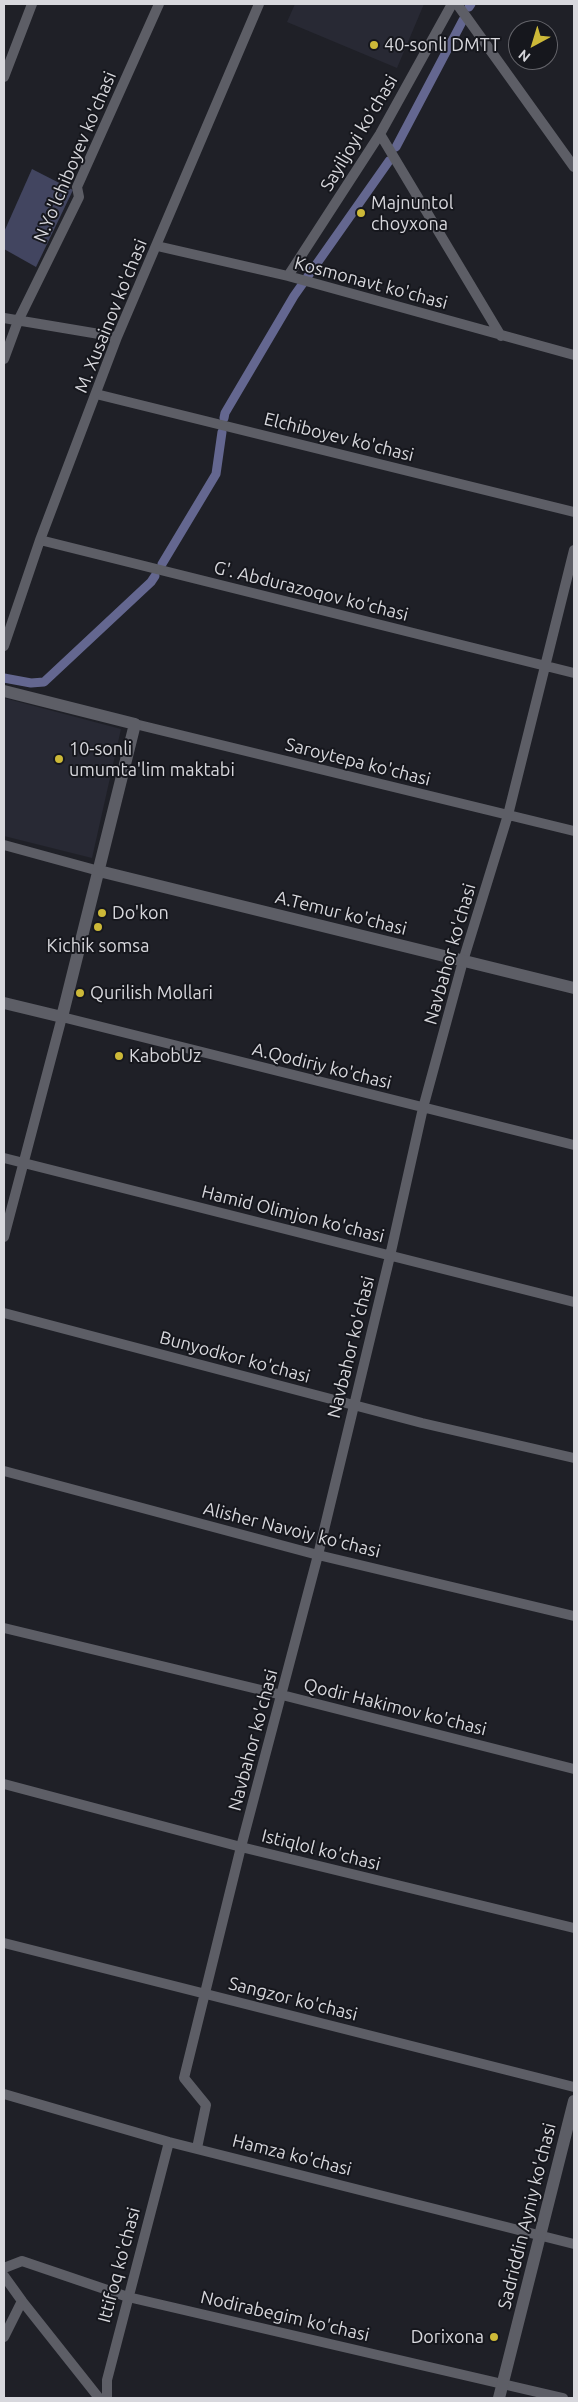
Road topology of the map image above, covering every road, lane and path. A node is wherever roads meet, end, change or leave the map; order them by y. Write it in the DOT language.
graph roads {
  1 [pos="32,4"];
  2 [pos="159,4"];
  3 [pos="259,4"];
  4 [pos="452,4"];
  5 [pos="457,4"];
  6 [pos="4,77"];
  7 [pos="380,134"];
  8 [pos="574,167"];
  9 [pos="157,246"];
  10 [pos="288,276"];
  11 [pos="4,318"];
  12 [pos="18,321"];
  13 [pos="501,336"];
  14 [pos="117,337"];
  15 [pos="574,355"];
  16 [pos="4,359"];
  17 [pos="96,394"];
  18 [pos="574,512"];
  19 [pos="40,540"];
  20 [pos="574,550"];
  21 [pos="4,646"];
  22 [pos="546,667"];
  23 [pos="574,673"];
  24 [pos="4,691"];
  25 [pos="135,724"];
  26 [pos="508,815"];
  27 [pos="574,831"];
  28 [pos="4,844"];
  29 [pos="99,871"];
  30 [pos="463,961"];
  31 [pos="574,988"];
  32 [pos="4,1004"];
  33 [pos="62,1017"];
  34 [pos="423,1108"];
  35 [pos="574,1145"];
  36 [pos="4,1158"];
  37 [pos="24,1164"];
  38 [pos="4,1237"];
  39 [pos="390,1256"];
  40 [pos="574,1302"];
  41 [pos="4,1313"];
  42 [pos="354,1406"];
  43 [pos="574,1458"];
  44 [pos="4,1471"];
  45 [pos="318,1554"];
  46 [pos="574,1616"];
  47 [pos="4,1628"];
  48 [pos="282,1695"];
  49 [pos="574,1769"];
  50 [pos="4,1784"];
  51 [pos="242,1847"];
  52 [pos="574,1928"];
  53 [pos="4,1943"];
  54 [pos="206,1994"];
  55 [pos="574,2087"];
  56 [pos="4,2094"];
  57 [pos="574,2101"];
  58 [pos="169,2142"];
  59 [pos="197,2148"];
  60 [pos="541,2235"];
  61 [pos="574,2244"];
  62 [pos="4,2268"];
  63 [pos="4,2276"];
  64 [pos="128,2297"];
  65 [pos="22,2301"];
  66 [pos="4,2336"];
  67 [pos="503,2383"];
  68 [pos="99,2398"];
  69 [pos="107,2398"];
  70 [pos="499,2398"];
  71 [pos="563,2398"];
  1 -- 6 [label="street"];
  2 -- 12 [label="street, N.Yo'lchiboyev ko'chasi"];
  3 -- 9 [label="street, M. Xusainov ko'chasi"];
  4 -- 7 [label="street, Sayiljoyi ko'chasi"];
  5 -- 8 [label="street"];
  7 -- 10 [label="street, Sayiljoyi ko'chasi"];
  7 -- 13 [label="street"];
  9 -- 10 [label="street, Kosmonavt ko'chasi"];
  9 -- 14 [label="street, M. Xusainov ko'chasi"];
  10 -- 13 [label="street, Kosmonavt ko'chasi"];
  11 -- 12 [label="street"];
  12 -- 14 [label="street"];
  12 -- 16 [label="street"];
  13 -- 15 [label="street, Kosmonavt ko'chasi"];
  14 -- 17 [label="street, M. Xusainov ko'chasi"];
  17 -- 18 [label="street, Elchiboyev ko'chasi"];
  17 -- 19 [label="street, M. Xusainov ko'chasi"];
  19 -- 21 [label="street, M. Xusainov ko'chasi"];
  19 -- 22 [label="street, G'. Abdurazoqov ko'chasi"];
  20 -- 22 [label="street, Navbahor ko'chasi"];
  22 -- 23 [label="street, G'. Abdurazoqov ko'chasi"];
  22 -- 26 [label="street, Navbahor ko'chasi"];
  24 -- 25 [label="main road"];
  25 -- 26 [label="street, Saroytepa ko'chasi"];
  25 -- 29 [label="main road"];
  26 -- 27 [label="street, Saroytepa ko'chasi"];
  26 -- 30 [label="street, Navbahor ko'chasi"];
  28 -- 29 [label="street"];
  29 -- 30 [label="main road, A.Temur ko'chasi"];
  29 -- 33 [label="main road"];
  30 -- 31 [label="main road, A.Temur ko'chasi"];
  30 -- 34 [label="street, Navbahor ko'chasi"];
  32 -- 33 [label="main road"];
  33 -- 34 [label="street, A.Qodiriy ko'chasi"];
  33 -- 37 [label="street"];
  34 -- 35 [label="street, A.Qodiriy ko'chasi"];
  34 -- 39 [label="street, Navbahor ko'chasi"];
  36 -- 37 [label="street, Hamid Olimjon ko'chasi"];
  37 -- 38 [label="street"];
  37 -- 39 [label="street, Hamid Olimjon ko'chasi"];
  39 -- 40 [label="street, Hamid Olimjon ko'chasi"];
  39 -- 42 [label="street, Navbahor ko'chasi"];
  41 -- 42 [label="street, Bunyodkor ko'chasi"];
  42 -- 43 [label="street, Bunyodkor ko'chasi"];
  42 -- 45 [label="street, Navbahor ko'chasi"];
  44 -- 45 [label="street, Alisher Navoiy ko'chasi"];
  45 -- 46 [label="street, Alisher Navoiy ko'chasi"];
  45 -- 48 [label="street, Navbahor ko'chasi"];
  47 -- 48 [label="street, Qodir Hakimov ko'chasi"];
  48 -- 49 [label="street, Qodir Hakimov ko'chasi"];
  48 -- 51 [label="street, Navbahor ko'chasi"];
  50 -- 51 [label="street, Istiqlol ko'chasi"];
  51 -- 52 [label="street, Istiqlol ko'chasi"];
  51 -- 54 [label="street, Navbahor ko'chasi"];
  53 -- 54 [label="street, Sangzor ko'chasi"];
  54 -- 55 [label="street, Sangzor ko'chasi"];
  54 -- 59 [label="street, Navbahor ko'chasi"];
  56 -- 58 [label="street, Hamza ko'chasi"];
  57 -- 60 [label="main road, Sadriddin Ayniy ko'chasi"];
  58 -- 59 [label="street, Hamza ko'chasi"];
  58 -- 64 [label="street, Ittifoq ko'chasi"];
  59 -- 60 [label="street, Hamza ko'chasi"];
  60 -- 61 [label="street, Hamza ko'chasi"];
  60 -- 67 [label="main road, Sadriddin Ayniy ko'chasi"];
  62 -- 64 [label="street, Nodirabegim ko'chasi"];
  63 -- 65 [label="street"];
  64 -- 67 [label="street, Nodirabegim ko'chasi"];
  64 -- 69 [label="street, Ittifoq ko'chasi"];
  65 -- 66 [label="street"];
  65 -- 68 [label="street"];
  67 -- 70 [label="main road, Sadriddin Ayniy ko'chasi"];
  67 -- 71 [label="street, Nodirabegim ko'chasi"];
}
